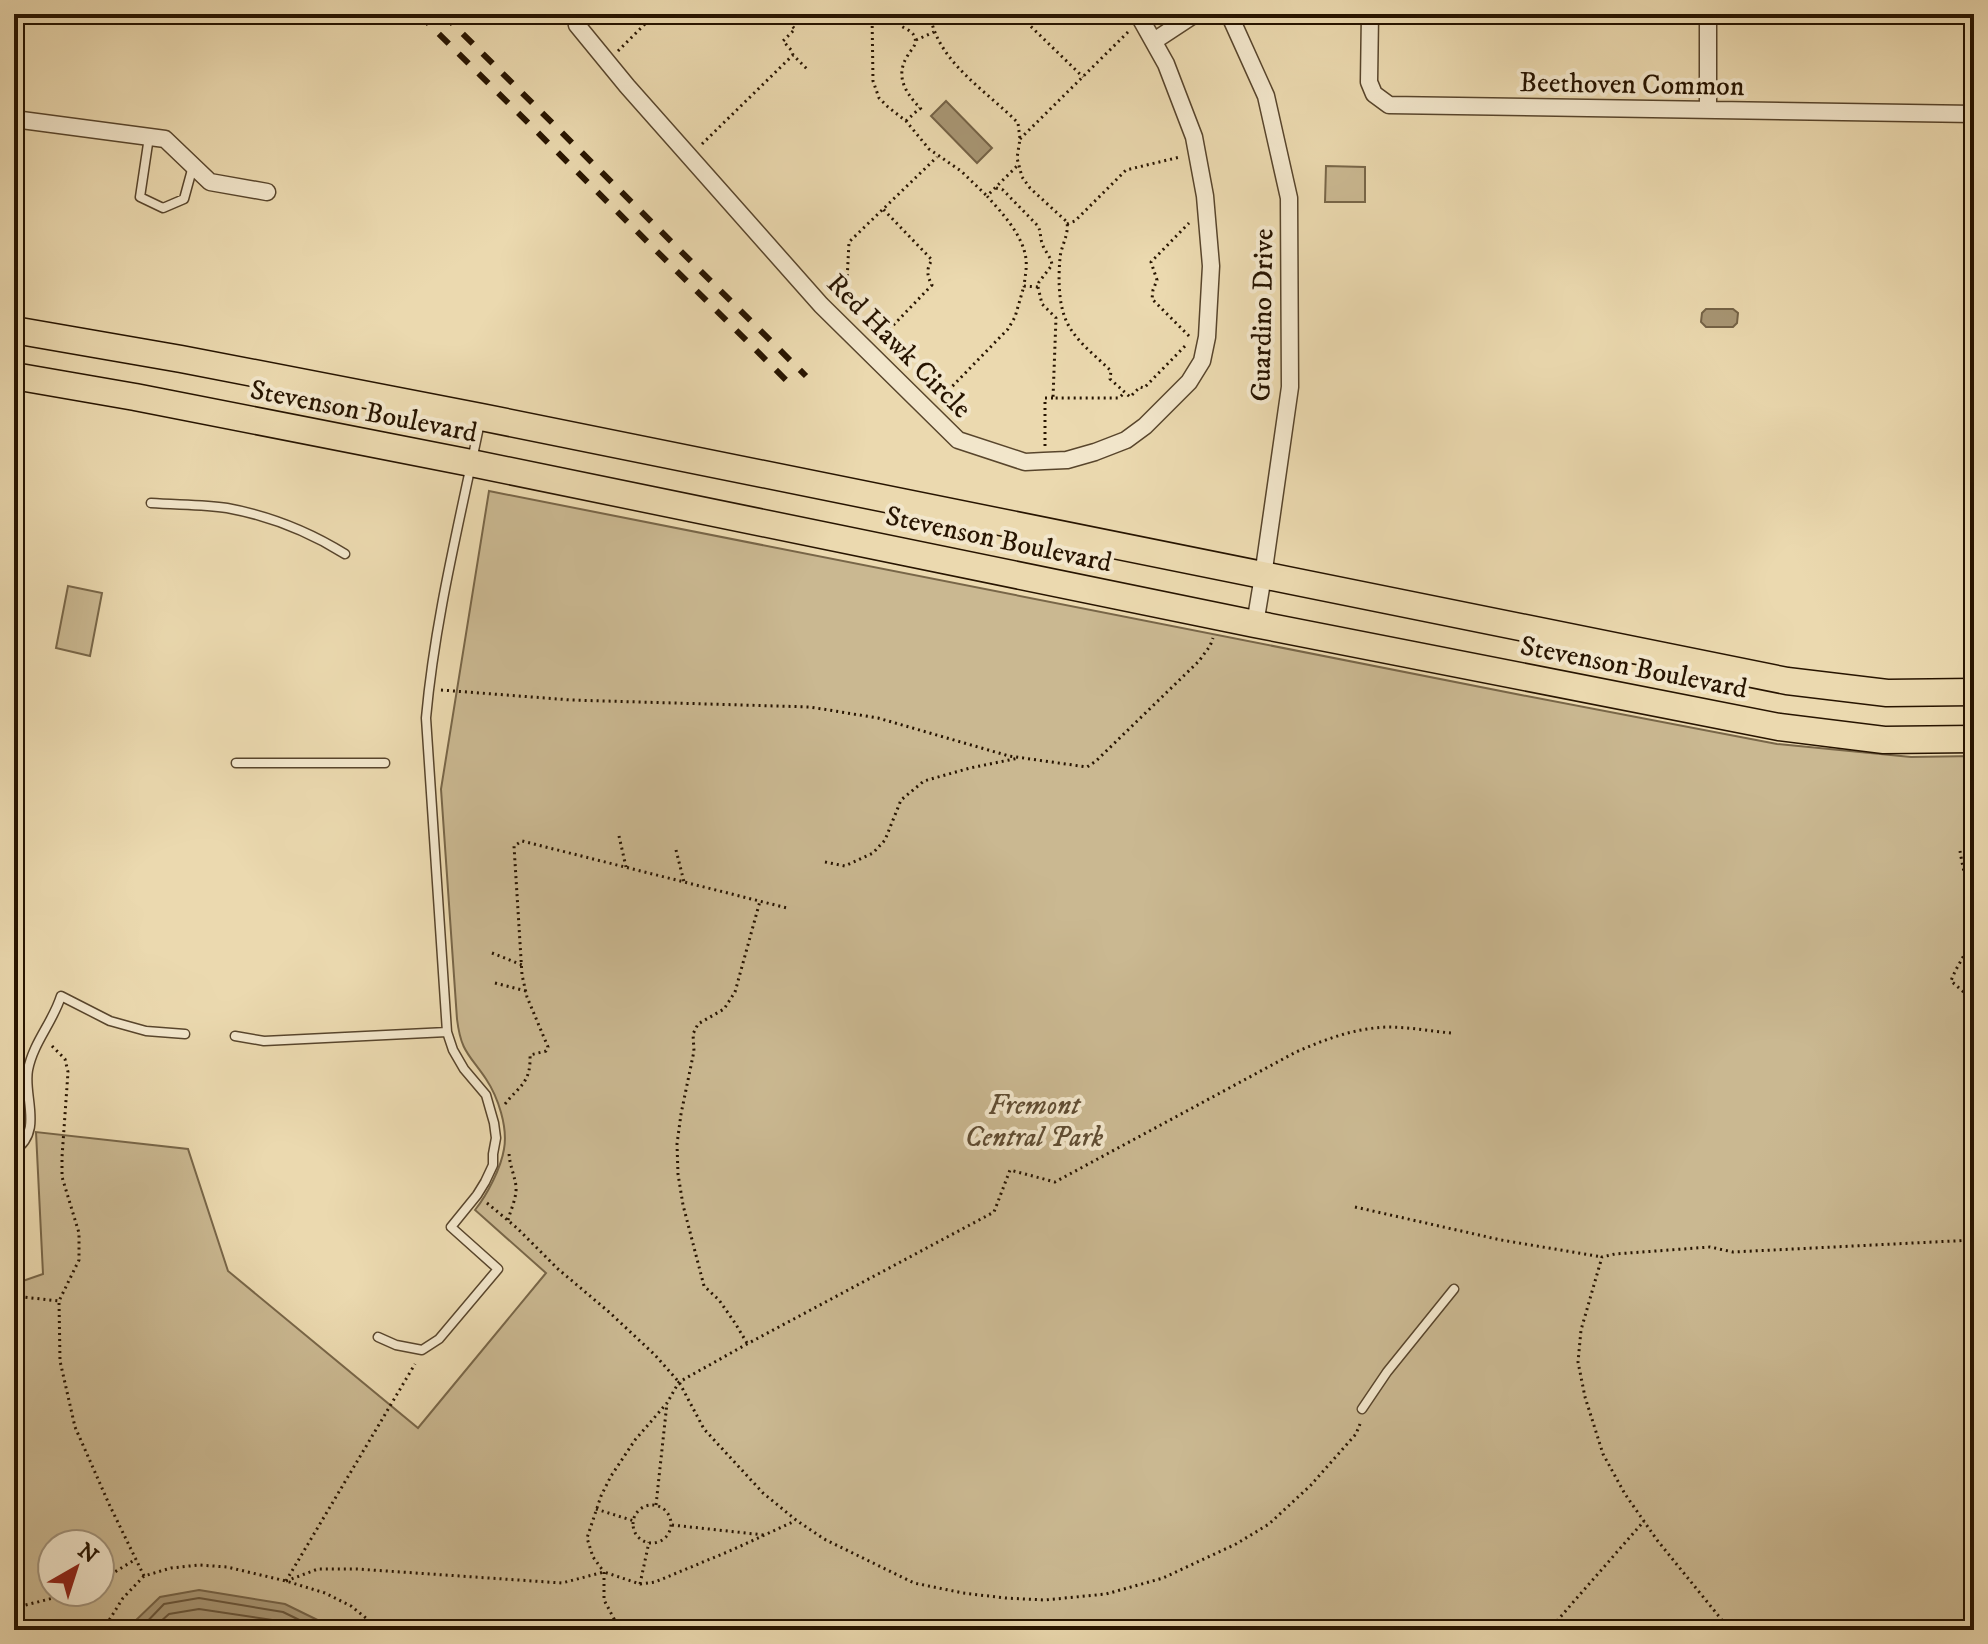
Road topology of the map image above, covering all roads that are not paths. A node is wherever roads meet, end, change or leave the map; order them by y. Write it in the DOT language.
graph roads {
  1 [pos="575,14"];
  2 [pos="1195,14"];
  3 [pos="1229,14"];
  4 [pos="1370,14"];
  5 [pos="1708,14"];
  6 [pos="1140,16"];
  7 [pos="1154,41"];
  8 [pos="1708,110"];
  9 [pos="1974,114"];
  10 [pos="14,119"];
  11 [pos="149,137"];
  12 [pos="193,165"];
  13 [pos="267,192"];
  14 [pos="14,330"];
  15 [pos="14,376"];
  16 [pos="481,417"];
  17 [pos="471,463"];
  18 [pos="151,503"];
  19 [pos="345,554"];
  20 [pos="1263,576"];
  21 [pos="1255,624"];
  22 [pos="1974,692"];
  23 [pos="1974,739"];
  24 [pos="236,763"];
  25 [pos="385,763"];
  26 [pos="447,1032"];
  27 [pos="185,1034"];
  28 [pos="235,1036"];
  29 [pos="14,1151"];
  30 [pos="1454,1289"];
  31 [pos="378,1337"];
  32 [pos="1362,1409"];
  1 -- 7 [label="street, Red Hawk Circle"];
  2 -- 7 [label="street"];
  3 -- 20 [label="street, Guardino Drive"];
  4 -- 8 [label="street, Beethoven Common"];
  5 -- 8 [label="street"];
  6 -- 7 [label="street, Red Hawk Circle"];
  8 -- 9 [label="street, Beethoven Common"];
  10 -- 11 [label="street"];
  11 -- 12 [label="street"];
  11 -- 12 [label="lane"];
  12 -- 13 [label="street"];
  14 -- 16 [label="main road, Stevenson Boulevard"];
  15 -- 17 [label="main road, Stevenson Boulevard"];
  16 -- 17 [label="lane"];
  16 -- 20 [label="main road, Stevenson Boulevard"];
  17 -- 21 [label="main road, Stevenson Boulevard"];
  17 -- 26 [label="lane"];
  18 -- 19 [label="lane"];
  20 -- 21 [label="street, Guardino Drive"];
  20 -- 22 [label="main road, Stevenson Boulevard"];
  21 -- 23 [label="main road, Stevenson Boulevard"];
  24 -- 25 [label="lane"];
  26 -- 28 [label="lane"];
  26 -- 31 [label="lane"];
  27 -- 29 [label="lane"];
  30 -- 32 [label="lane"];
}
